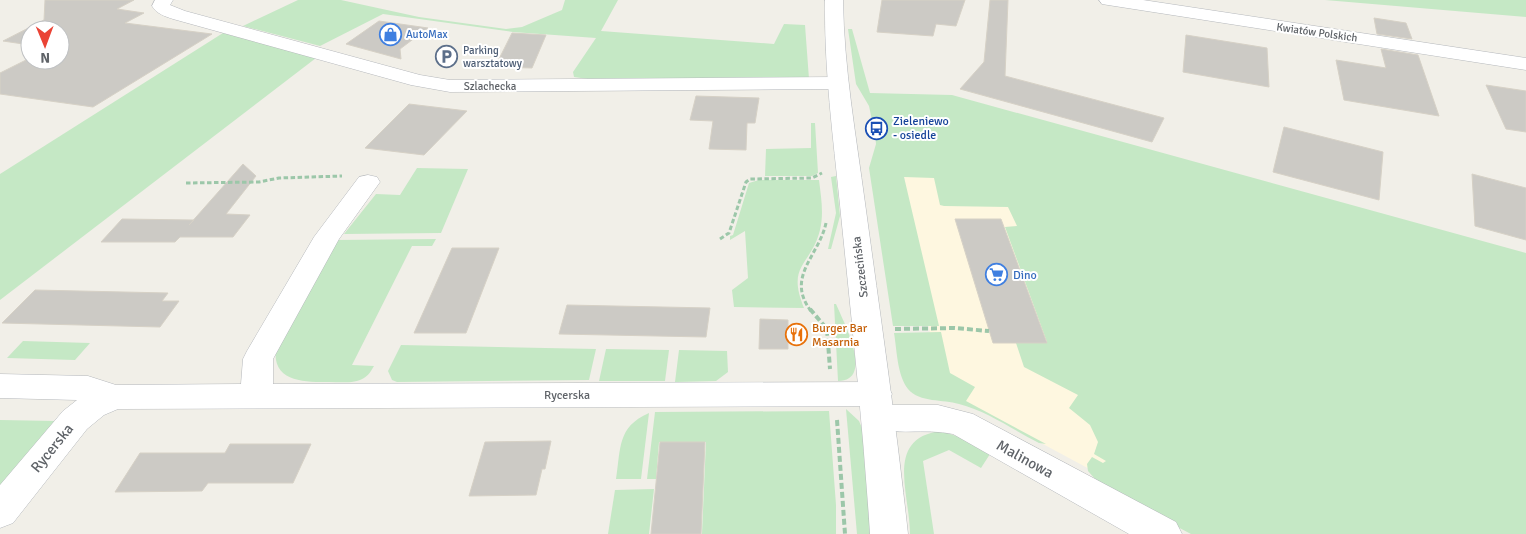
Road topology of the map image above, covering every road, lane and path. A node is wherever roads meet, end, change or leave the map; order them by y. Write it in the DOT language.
graph roads {
  1 [pos="164,0"];
  2 [pos="834,0"];
  3 [pos="1108,0"];
  4 [pos="1526,64"];
  5 [pos="838,83"];
  6 [pos="825,172"];
  7 [pos="368,182"];
  8 [pos="186,183"];
  9 [pos="824,236"];
  10 [pos="720,239"];
  11 [pos="889,329"];
  12 [pos="989,331"];
  13 [pos="830,373"];
  14 [pos="0,386"];
  15 [pos="257,395"];
  16 [pos="116,397"];
  17 [pos="878,406"];
  18 [pos="837,417"];
  19 [pos="0,512"];
  20 [pos="845,534"];
  21 [pos="889,534"];
  22 [pos="1162,534"];
  1 -- 5 [label="street, Szlachecka"];
  2 -- 5 [label="street, Szczecińska"];
  3 -- 4 [label="street, Kwiatów Polskich"];
  5 -- 17 [label="street, Szczecińska"];
  6 -- 10 [label="path"];
  7 -- 8 [label="path"];
  7 -- 15 [label="street"];
  9 -- 13 [label="path"];
  11 -- 12 [label="path"];
  14 -- 16 [label="street, Rycerska"];
  15 -- 16 [label="street, Rycerska"];
  15 -- 17 [label="street, Rycerska"];
  16 -- 19 [label="street, Rycerska"];
  17 -- 21 [label="street, Szczecińska"];
  17 -- 22 [label="street, Malinowa"];
  18 -- 20 [label="path"];
}
